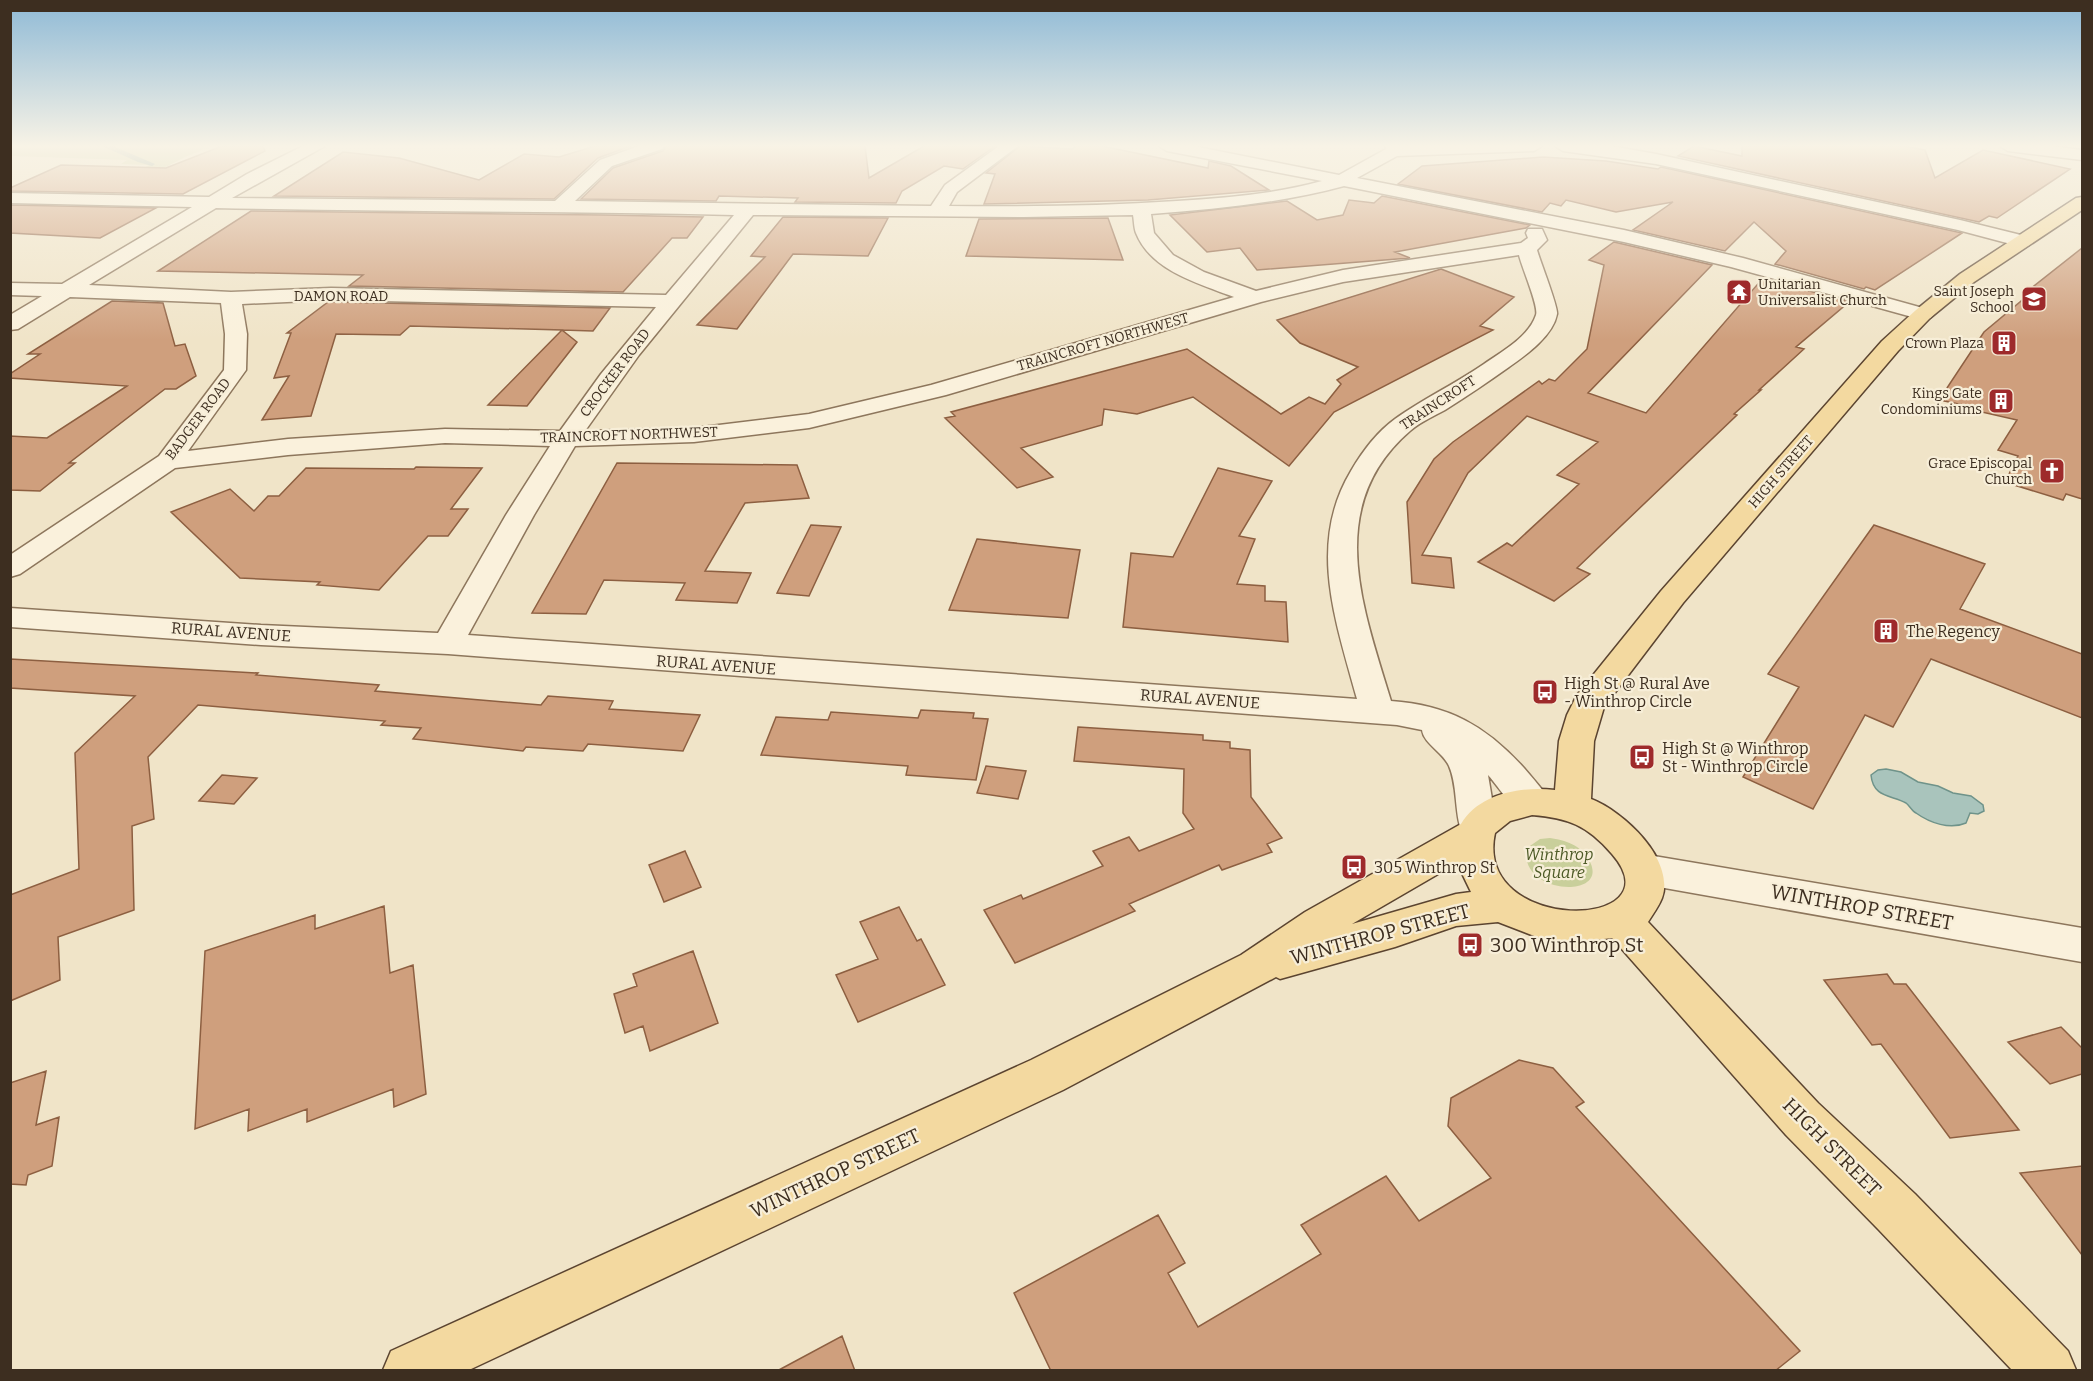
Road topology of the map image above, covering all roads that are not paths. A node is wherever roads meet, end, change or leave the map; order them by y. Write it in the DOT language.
graph roads {
  1 [pos="199,210"];
  2 [pos="748,210"];
  3 [pos="790,210"];
  4 [pos="1042,210"];
  5 [pos="1141,210"];
  6 [pos="1488,210"];
  7 [pos="1893,210"];
  8 [pos="2069,210"];
  9 [pos="936,212"];
  10 [pos="1507,214"];
  11 [pos="1582,228"];
  12 [pos="2022,241"];
  13 [pos="1533,244"];
  14 [pos="1448,260"];
  15 [pos="1521,278"];
  16 [pos="10,290"];
  17 [pos="64,291"];
  18 [pos="231,298"];
  19 [pos="1254,298"];
  20 [pos="671,301"];
  21 [pos="1923,314"];
  22 [pos="10,324"];
  23 [pos="567,439"];
  24 [pos="168,461"];
  25 [pos="10,568"];
  26 [pos="10,617"];
  27 [pos="448,644"];
  28 [pos="1377,711"];
  29 [pos="1420,717"];
  30 [pos="1532,801"];
  31 [pos="1573,807"];
  32 [pos="1477,831"];
  33 [pos="1642,869"];
  34 [pos="1504,905"];
  35 [pos="1620,919"];
  36 [pos="2082,945"];
  37 [pos="1256,968"];
  38 [pos="410,1371"];
  39 [pos="2049,1371"];
  1 -- 17 [label="street"];
  2 -- 20 [label="street, CROCKER ROAD"];
  3 -- 9 [label="street"];
  4 -- 9 [label="street"];
  5 -- 19 [label="street"];
  6 -- 10 [label="street"];
  7 -- 12 [label="street"];
  8 -- 12 [label="main road, HIGH STREET"];
  10 -- 11 [label="street"];
  10 -- 13 [label="street, TRAINCROFT"];
  11 -- 13 [label="street"];
  11 -- 21 [label="street"];
  12 -- 21 [label="main road, HIGH STREET"];
  13 -- 14 [label="street"];
  13 -- 15 [label="street, TRAINCROFT"];
  14 -- 15 [label="street"];
  14 -- 19 [label="street"];
  15 -- 28 [label="street, TRAINCROFT"];
  16 -- 17 [label="street, DAMON ROAD"];
  17 -- 18 [label="street, DAMON ROAD"];
  17 -- 22 [label="street"];
  18 -- 20 [label="street, DAMON ROAD"];
  18 -- 24 [label="street, BADGER ROAD"];
  19 -- 23 [label="street, TRAINCROFT NORTHWEST"];
  20 -- 23 [label="street, CROCKER ROAD"];
  21 -- 31 [label="main road, HIGH STREET"];
  23 -- 24 [label="street, TRAINCROFT NORTHWEST"];
  23 -- 27 [label="street, CROCKER ROAD"];
  24 -- 25 [label="street, BADGER ROAD"];
  26 -- 27 [label="street, RURAL AVENUE"];
  27 -- 28 [label="street, RURAL AVENUE"];
  28 -- 29 [label="street, RURAL AVENUE"];
  29 -- 30 [label="street, RURAL AVENUE"];
  29 -- 32 [label="street"];
  30 -- 31 [label="main road"];
  30 -- 32 [label="main road"];
  31 -- 33 [label="main road"];
  32 -- 34 [label="main road"];
  32 -- 37 [label="main road, WINTHROP STREET"];
  33 -- 35 [label="main road"];
  33 -- 36 [label="street, WINTHROP STREET"];
  34 -- 35 [label="main road"];
  34 -- 37 [label="main road, WINTHROP STREET"];
  35 -- 39 [label="main road, HIGH STREET"];
  37 -- 38 [label="main road, WINTHROP STREET"];
}
